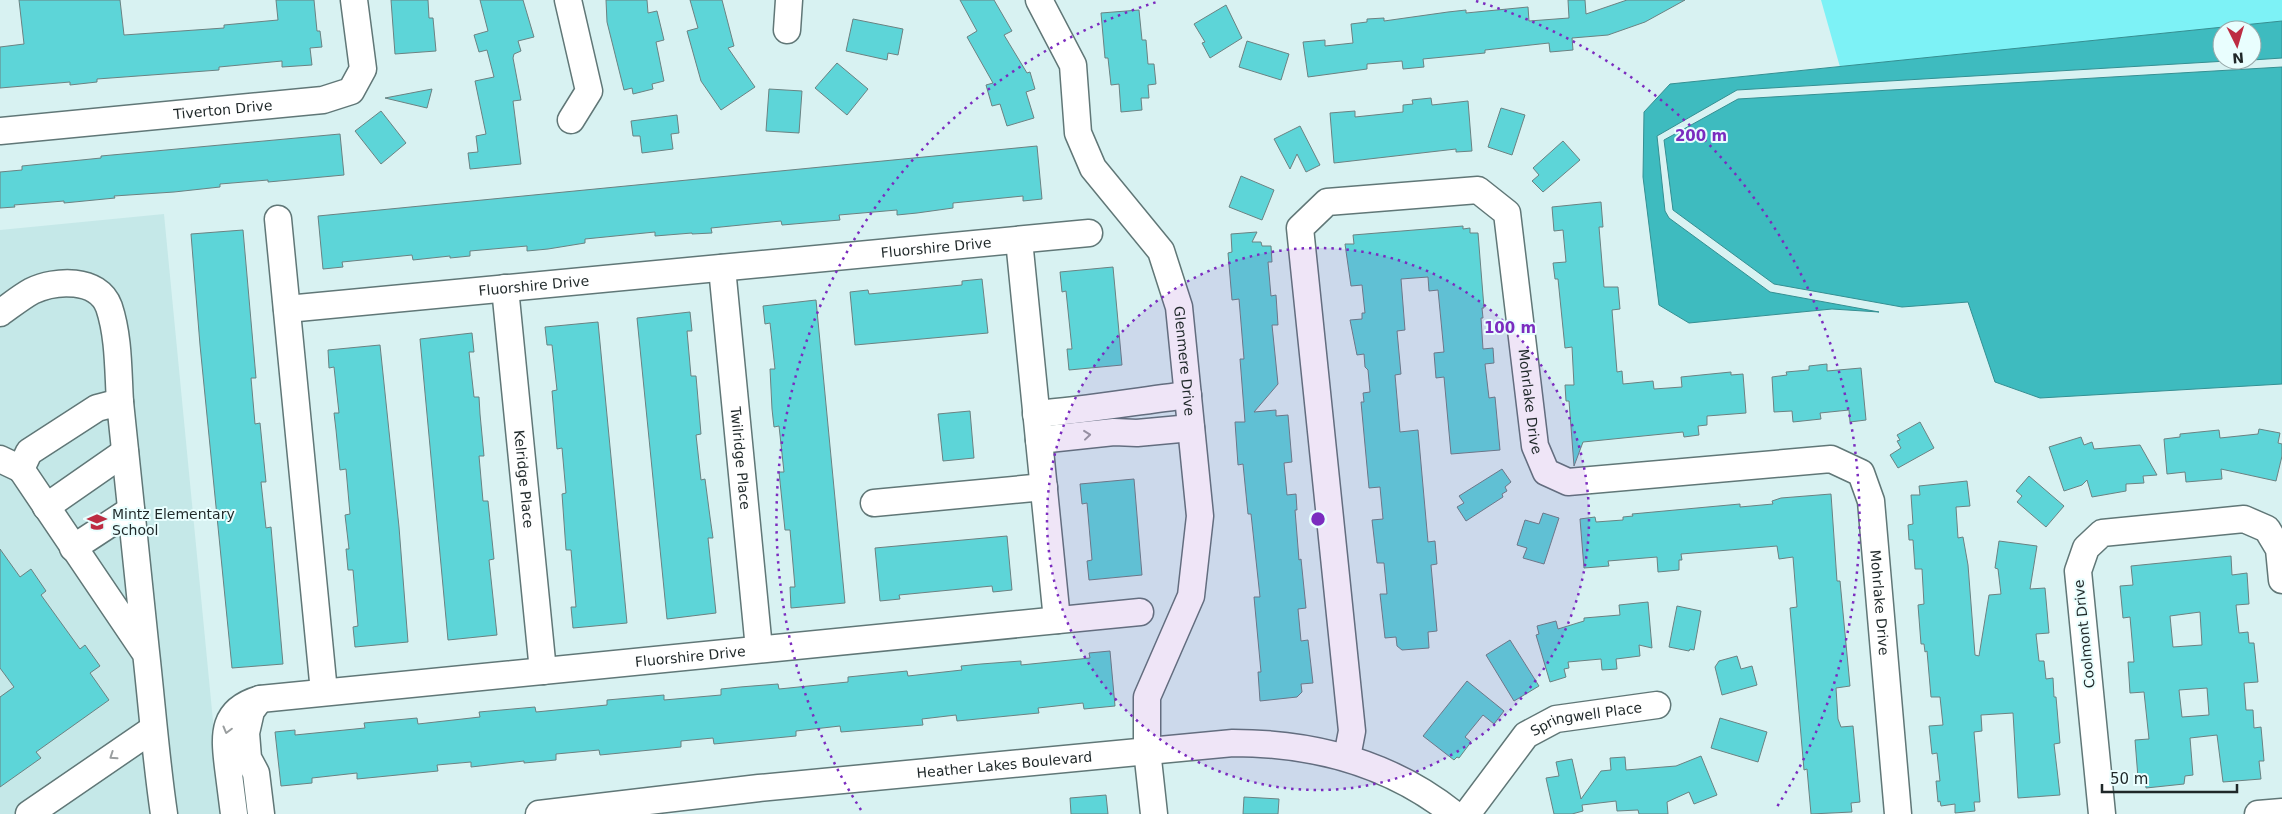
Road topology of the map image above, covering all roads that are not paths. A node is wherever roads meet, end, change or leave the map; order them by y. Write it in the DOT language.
graph roads {
  1 [pos="354,0"];
  2 [pos="568,0"];
  3 [pos="789,0"];
  4 [pos="1039,0"];
  5 [pos="787,30"];
  6 [pos="571,120"];
  7 [pos="0,131"];
  8 [pos="278,219"];
  9 [pos="1089,233"];
  10 [pos="1019,240"];
  11 [pos="722,268"];
  12 [pos="506,288"];
  13 [pos="287,309"];
  14 [pos="0,313"];
  15 [pos="1188,395"];
  16 [pos="120,402"];
  17 [pos="1121,404"];
  18 [pos="1036,414"];
  19 [pos="1191,428"];
  20 [pos="1124,433"];
  21 [pos="1039,440"];
  22 [pos="125,452"];
  23 [pos="11,464"];
  24 [pos="1044,487"];
  25 [pos="874,503"];
  26 [pos="46,507"];
  27 [pos="131,510"];
  28 [pos="73,548"];
  29 [pos="2282,580"];
  30 [pos="1140,612"];
  31 [pos="1057,620"];
  32 [pos="760,649"];
  33 [pos="146,654"];
  34 [pos="543,671"];
  35 [pos="324,692"];
  36 [pos="1657,706"];
  37 [pos="153,729"];
  38 [pos="1147,750"];
  39 [pos="1347,757"];
  40 [pos="239,765"];
  41 [pos="2282,812"];
  42 [pos="29,814"];
  43 [pos="164,814"];
  44 [pos="234,814"];
  45 [pos="261,814"];
  46 [pos="539,814"];
  47 [pos="1154,814"];
  48 [pos="1454,814"];
  49 [pos="1467,814"];
  50 [pos="1898,814"];
  51 [pos="2102,814"];
  52 [pos="2258,814"];
  1 -- 7 [label="street, Tiverton Drive"];
  2 -- 6 [label="street"];
  3 -- 5 [label="street"];
  4 -- 15 [label="street, Glenmere Drive"];
  8 -- 13 [label="street"];
  9 -- 10 [label="street, Fluorshire Drive"];
  10 -- 11 [label="street, Fluorshire Drive"];
  10 -- 18 [label="street"];
  11 -- 12 [label="street, Fluorshire Drive"];
  11 -- 32 [label="street, Twilridge Place"];
  12 -- 13 [label="street, Fluorshire Drive"];
  12 -- 34 [label="street, Kelridge Place"];
  13 -- 35 [label="street"];
  14 -- 16 [label="street"];
  15 -- 17 [label="street"];
  15 -- 19 [label="street, Glenmere Drive"];
  16 -- 22 [label="street"];
  16 -- 23 [label="street"];
  17 -- 18 [label="street"];
  17 -- 20 [label="street"];
  18 -- 21 [label="street"];
  19 -- 20 [label="street"];
  19 -- 38 [label="street, Glenmere Drive"];
  21 -- 20 [label="street, one-way"];
  21 -- 24 [label="street"];
  22 -- 26 [label="street"];
  22 -- 27 [label="street"];
  23 -- 26 [label="street"];
  24 -- 25 [label="street"];
  24 -- 31 [label="street"];
  26 -- 28 [label="street"];
  27 -- 28 [label="street"];
  27 -- 33 [label="street"];
  28 -- 33 [label="street"];
  29 -- 51 [label="street, Coolmont Drive"];
  30 -- 31 [label="street, Fluorshire Drive"];
  31 -- 32 [label="street, Fluorshire Drive"];
  32 -- 34 [label="street, Fluorshire Drive"];
  33 -- 37 [label="street"];
  34 -- 35 [label="street, Fluorshire Drive"];
  35 -- 40 [label="street, Fluorshire Drive"];
  36 -- 49 [label="street, Springwell Place"];
  37 -- 42 [label="street, one-way"];
  37 -- 43 [label="street"];
  38 -- 39 [label="street, Heather Lakes Boulevard"];
  38 -- 46 [label="street, Heather Lakes Boulevard"];
  38 -- 47 [label="street, Glenmere Drive"];
  39 -- 48 [label="street, Heather Lakes Boulevard"];
  39 -- 50 [label="street, Mohrlake Drive"];
  40 -- 44 [label="street, Fluorshire Drive"];
  40 -- 45 [label="street, Fluorshire Drive"];
  41 -- 52 [label="street"];
}
